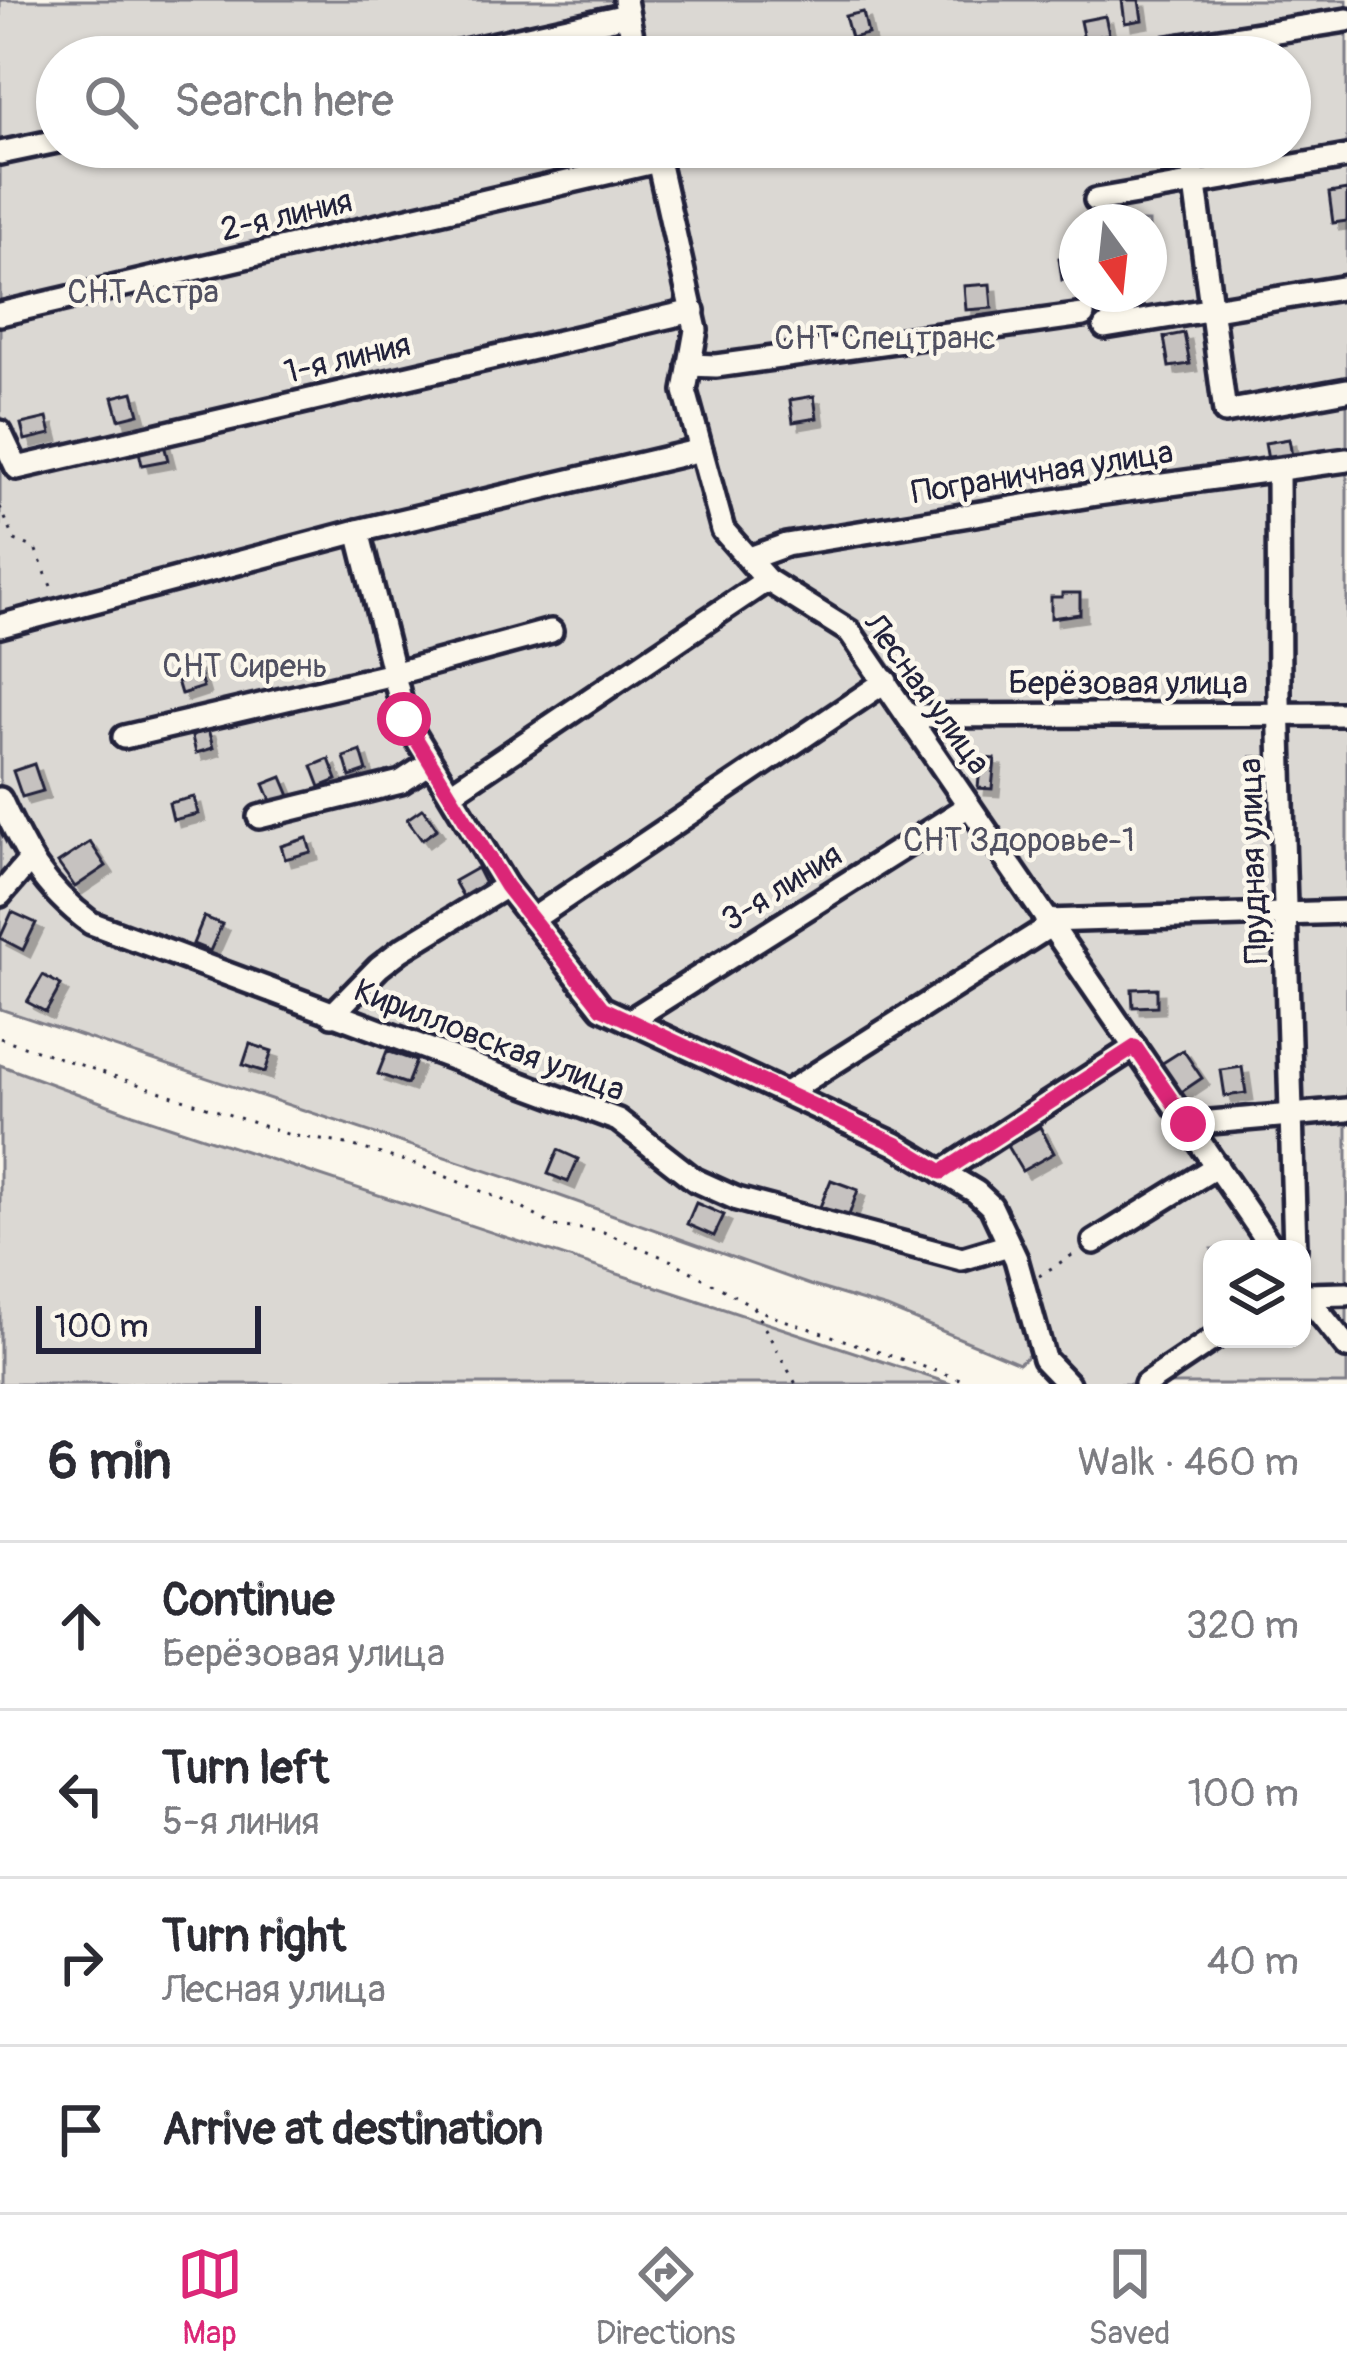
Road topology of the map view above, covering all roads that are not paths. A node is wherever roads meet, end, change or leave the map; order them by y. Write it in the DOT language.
graph roads {
  1 [pos="626,8"];
  2 [pos="1347,20"];
  3 [pos="518,36"];
  4 [pos="1259,36"];
  5 [pos="36,146"];
  6 [pos="0,154"];
  7 [pos="1347,158"];
  8 [pos="1311,164"];
  9 [pos="600,168"];
  10 [pos="660,168"];
  11 [pos="1193,168"];
  12 [pos="1289,168"];
  13 [pos="1196,184"];
  14 [pos="1096,200"];
  15 [pos="1347,287"];
  16 [pos="1213,308"];
  17 [pos="693,311"];
  18 [pos="0,314"];
  19 [pos="1084,315"];
  20 [pos="1105,327"];
  21 [pos="689,365"];
  22 [pos="1347,390"];
  23 [pos="0,432"];
  24 [pos="700,450"];
  25 [pos="1347,460"];
  26 [pos="1278,470"];
  27 [pos="358,531"];
  28 [pos="750,559"];
  29 [pos="767,580"];
  30 [pos="0,626"];
  31 [pos="551,631"];
  32 [pos="392,674"];
  33 [pos="886,681"];
  34 [pos="1347,714"];
  35 [pos="1280,715"];
  36 [pos="909,716"];
  37 [pos="124,736"];
  38 [pos="430,763"];
  39 [pos="451,793"];
  40 [pos="0,799"];
  41 [pos="969,806"];
  42 [pos="260,817"];
  43 [pos="29,861"];
  44 [pos="506,886"];
  45 [pos="0,895"];
  46 [pos="1347,912"];
  47 [pos="1287,913"];
  48 [pos="533,920"];
  49 [pos="1048,924"];
  50 [pos="332,1015"];
  51 [pos="629,1021"];
  52 [pos="1135,1047"];
  53 [pos="788,1092"];
  54 [pos="1347,1110"];
  55 [pos="1293,1115"];
  56 [pos="1188,1124"];
  57 [pos="1217,1166"];
  58 [pos="942,1172"];
  59 [pos="1267,1240"];
  60 [pos="1295,1240"];
  61 [pos="1094,1242"];
  62 [pos="1009,1244"];
  63 [pos="1311,1293"];
  64 [pos="1347,1294"];
  65 [pos="1311,1302"];
  66 [pos="1203,1346"];
  67 [pos="1347,1347"];
  68 [pos="1068,1384"];
  69 [pos="1146,1384"];
  1 -- 3 [label="street"];
  2 -- 4 [label="street"];
  5 -- 6 [label="street"];
  7 -- 8 [label="street"];
  9 -- 18 [label="street, 2-я линия"];
  10 -- 17 [label="street, Лесная улица"];
  11 -- 13 [label="street"];
  12 -- 13 [label="street"];
  13 -- 14 [label="street"];
  13 -- 16 [label="street"];
  15 -- 16 [label="street"];
  16 -- 20 [label="street"];
  16 -- 22 [label="street"];
  17 -- 21 [label="street, Лесная улица"];
  17 -- 23 [label="street, 1-я линия"];
  19 -- 21 [label="street"];
  21 -- 24 [label="street, Лесная улица"];
  24 -- 27 [label="street"];
  24 -- 28 [label="street, Лесная улица"];
  25 -- 26 [label="street, Пограничная улица"];
  26 -- 28 [label="street, Пограничная улица"];
  26 -- 35 [label="street, Прудная улица"];
  27 -- 30 [label="street"];
  27 -- 32 [label="street"];
  28 -- 29 [label="street, Лесная улица"];
  29 -- 33 [label="street, Лесная улица"];
  29 -- 39 [label="street"];
  31 -- 32 [label="street"];
  32 -- 37 [label="street"];
  32 -- 38 [label="street"];
  33 -- 36 [label="street, Лесная улица"];
  33 -- 48 [label="street"];
  34 -- 35 [label="street, Берёзовая улица"];
  35 -- 36 [label="street, Берёзовая улица"];
  35 -- 47 [label="street, Прудная улица"];
  36 -- 41 [label="street, Лесная улица"];
  38 -- 39 [label="street"];
  38 -- 42 [label="street"];
  39 -- 44 [label="street"];
  40 -- 43 [label="street, Кирилловская улица"];
  41 -- 49 [label="street, Лесная улица"];
  41 -- 51 [label="street, 3-я линия"];
  43 -- 45 [label="street"];
  43 -- 50 [label="street, Кирилловская улица"];
  44 -- 48 [label="street"];
  44 -- 50 [label="street"];
  46 -- 47 [label="street"];
  47 -- 49 [label="street"];
  47 -- 55 [label="street, Прудная улица"];
  48 -- 51 [label="street"];
  49 -- 52 [label="street, Лесная улица"];
  49 -- 53 [label="street"];
  50 -- 62 [label="street, Кирилловская улица"];
  51 -- 53 [label="street"];
  52 -- 56 [label="street, Лесная улица"];
  52 -- 58 [label="street"];
  53 -- 58 [label="street"];
  54 -- 55 [label="street"];
  55 -- 56 [label="street"];
  55 -- 60 [label="street, Прудная улица"];
  56 -- 57 [label="street, Лесная улица"];
  57 -- 59 [label="street, Лесная улица"];
  57 -- 61 [label="street"];
  58 -- 62 [label="street"];
  62 -- 68 [label="street"];
  63 -- 64 [label="street"];
  65 -- 67 [label="street"];
  66 -- 69 [label="street"];
}
